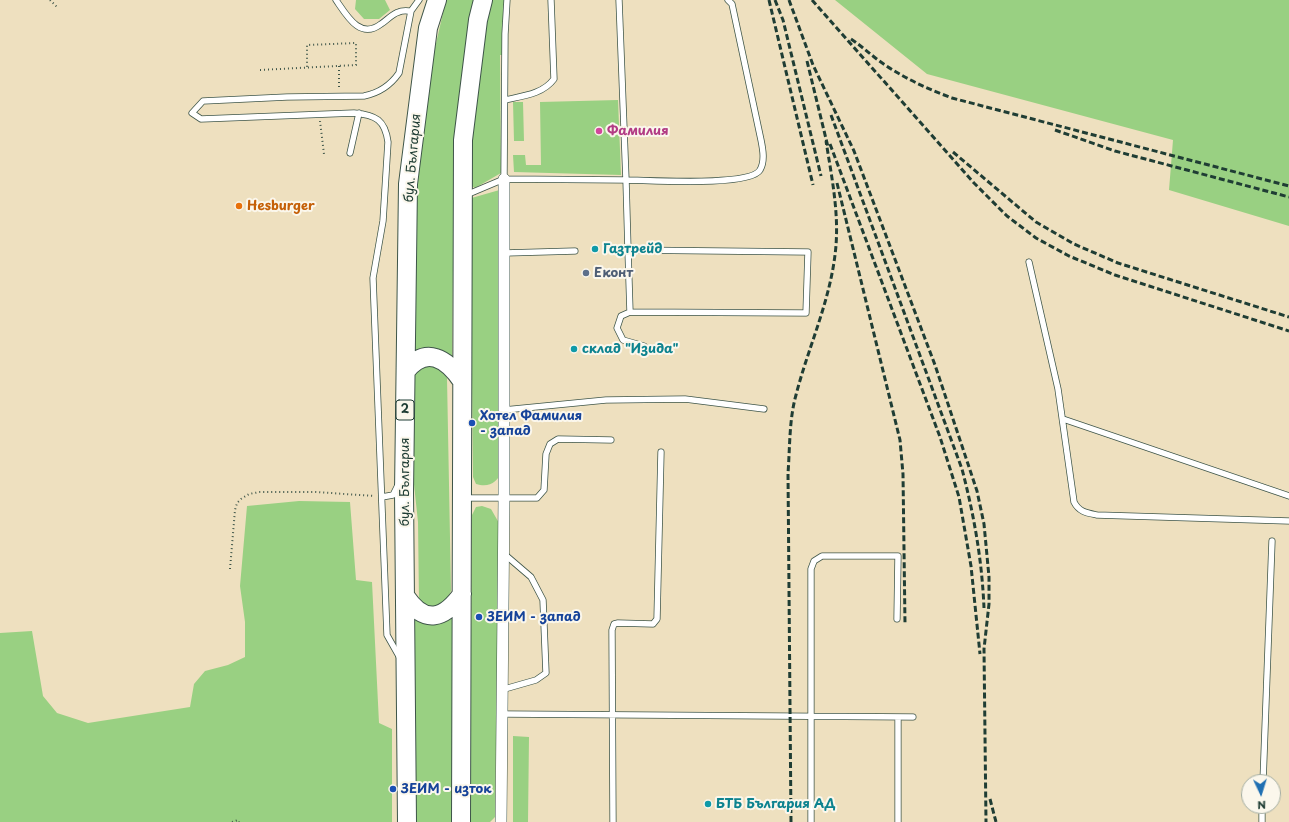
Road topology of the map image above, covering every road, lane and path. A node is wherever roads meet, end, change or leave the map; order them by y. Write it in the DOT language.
graph roads {
  1 [pos="50,0"];
  2 [pos="336,0"];
  3 [pos="419,0"];
  4 [pos="437,0"];
  5 [pos="483,0"];
  6 [pos="508,0"];
  7 [pos="551,0"];
  8 [pos="619,0"];
  9 [pos="728,0"];
  10 [pos="58,8"];
  11 [pos="411,11"];
  12 [pos="306,67"];
  13 [pos="260,70"];
  14 [pos="505,100"];
  15 [pos="359,113"];
  16 [pos="320,114"];
  17 [pos="350,153"];
  18 [pos="324,154"];
  19 [pos="504,180"];
  20 [pos="626,180"];
  21 [pos="462,197"];
  22 [pos="628,250"];
  23 [pos="575,252"];
  24 [pos="504,253"];
  25 [pos="1029,262"];
  26 [pos="630,312"];
  27 [pos="644,346"];
  28 [pos="406,371"];
  29 [pos="462,382"];
  30 [pos="764,409"];
  31 [pos="504,410"];
  32 [pos="1063,419"];
  33 [pos="610,440"];
  34 [pos="660,452"];
  35 [pos="405,460"];
  36 [pos="1289,496"];
  37 [pos="382,497"];
  38 [pos="504,497"];
  39 [pos="462,498"];
  40 [pos="1289,521"];
  41 [pos="1272,541"];
  42 [pos="503,552"];
  43 [pos="230,569"];
  44 [pos="462,594"];
  45 [pos="406,597"];
  46 [pos="897,619"];
  47 [pos="406,669"];
  48 [pos="501,690"];
  49 [pos="501,714"];
  50 [pos="613,714"];
  51 [pos="812,715"];
  52 [pos="898,717"];
  53 [pos="913,717"];
  54 [pos="1263,774"];
  55 [pos="232,822"];
  56 [pos="239,822"];
  57 [pos="407,822"];
  58 [pos="461,822"];
  59 [pos="501,822"];
  60 [pos="613,822"];
  61 [pos="811,822"];
  62 [pos="898,822"];
  1 -- 10 [label="path"];
  2 -- 11 [label="lane"];
  3 -- 11 [label="lane"];
  4 -- 28 [label="highway, бул. България / 2"];
  5 -- 21 [label="highway"];
  6 -- 14 [label="lane"];
  7 -- 14 [label="lane"];
  8 -- 20 [label="lane"];
  9 -- 20 [label="lane"];
  11 -- 16 [label="lane"];
  12 -- 12 [label="path"];
  12 -- 13 [label="path"];
  14 -- 19 [label="lane"];
  15 -- 16 [label="lane"];
  15 -- 17 [label="lane"];
  15 -- 37 [label="lane"];
  16 -- 18 [label="path"];
  19 -- 20 [label="lane"];
  19 -- 21 [label="lane"];
  19 -- 24 [label="street"];
  20 -- 22 [label="lane"];
  21 -- 29 [label="highway"];
  22 -- 26 [label="lane"];
  22 -- 26 [label="lane"];
  23 -- 24 [label="lane"];
  24 -- 31 [label="street"];
  25 -- 32 [label="lane"];
  26 -- 27 [label="lane"];
  28 -- 29 [label="highway"];
  28 -- 35 [label="highway, бул. България / 2"];
  29 -- 39 [label="highway"];
  30 -- 31 [label="lane"];
  31 -- 38 [label="street"];
  32 -- 36 [label="lane"];
  32 -- 40 [label="lane"];
  33 -- 38 [label="lane"];
  34 -- 50 [label="lane"];
  35 -- 37 [label="lane"];
  35 -- 45 [label="highway, бул. България / 2"];
  37 -- 43 [label="path"];
  37 -- 47 [label="lane"];
  38 -- 39 [label="lane"];
  38 -- 42 [label="street"];
  39 -- 44 [label="highway"];
  41 -- 54 [label="lane"];
  42 -- 48 [label="street"];
  42 -- 48 [label="lane"];
  44 -- 45 [label="highway"];
  44 -- 58 [label="highway"];
  45 -- 47 [label="highway, бул. България / 2"];
  46 -- 51 [label="lane"];
  47 -- 57 [label="highway, бул. България / 2"];
  48 -- 49 [label="street"];
  49 -- 50 [label="lane"];
  49 -- 59 [label="street"];
  50 -- 51 [label="lane"];
  50 -- 60 [label="lane"];
  51 -- 52 [label="lane"];
  51 -- 61 [label="lane"];
  52 -- 53 [label="lane"];
  52 -- 62 [label="lane"];
  55 -- 56 [label="path"];
}
